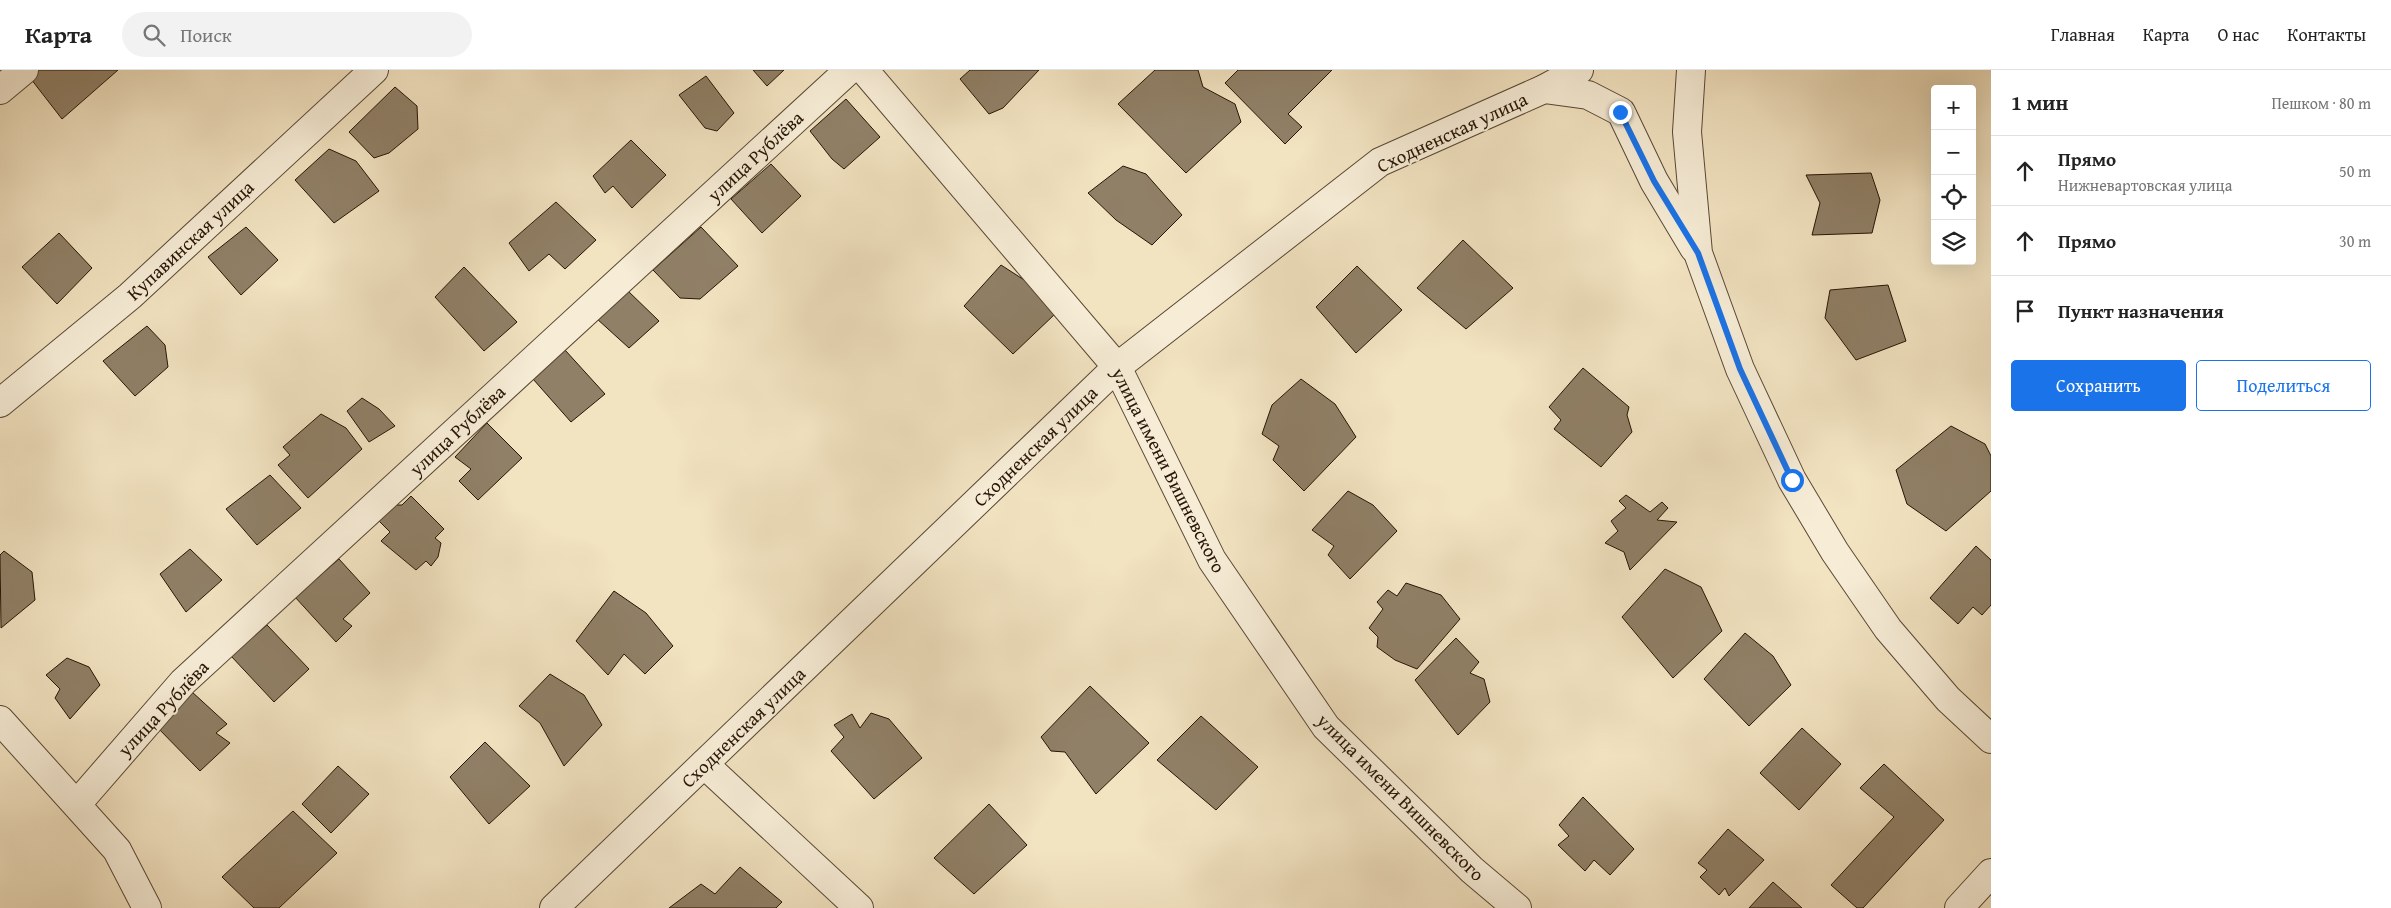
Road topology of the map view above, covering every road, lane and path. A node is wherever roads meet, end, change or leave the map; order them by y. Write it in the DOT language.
graph roads {
  1 [pos="24,70"];
  2 [pos="374,70"];
  3 [pos="849,70"];
  4 [pos="864,70"];
  5 [pos="1579,70"];
  6 [pos="1691,70"];
  7 [pos="1544,89"];
  8 [pos="0,90"];
  9 [pos="1698,253"];
  10 [pos="1117,367"];
  11 [pos="0,403"];
  12 [pos="0,720"];
  13 [pos="1991,738"];
  14 [pos="704,764"];
  15 [pos="77,804"];
  16 [pos="1991,873"];
  17 [pos="147,908"];
  18 [pos="554,908"];
  19 [pos="859,908"];
  20 [pos="1517,908"];
  21 [pos="1959,908"];
  1 -- 8 [label="street"];
  2 -- 11 [label="street, Купавинская улица"];
  3 -- 15 [label="street, улица Рублёва"];
  4 -- 10 [label="street, улица имени Вишневского"];
  5 -- 7 [label="street, Сходненская улица"];
  6 -- 9 [label="street"];
  7 -- 9 [label="street"];
  7 -- 10 [label="street, Сходненская улица"];
  9 -- 13 [label="street"];
  10 -- 14 [label="street, Сходненская улица"];
  10 -- 20 [label="street, улица имени Вишневского"];
  12 -- 15 [label="street"];
  14 -- 18 [label="street, Сходненская улица"];
  14 -- 19 [label="street"];
  15 -- 17 [label="street"];
  16 -- 21 [label="street"];
}
